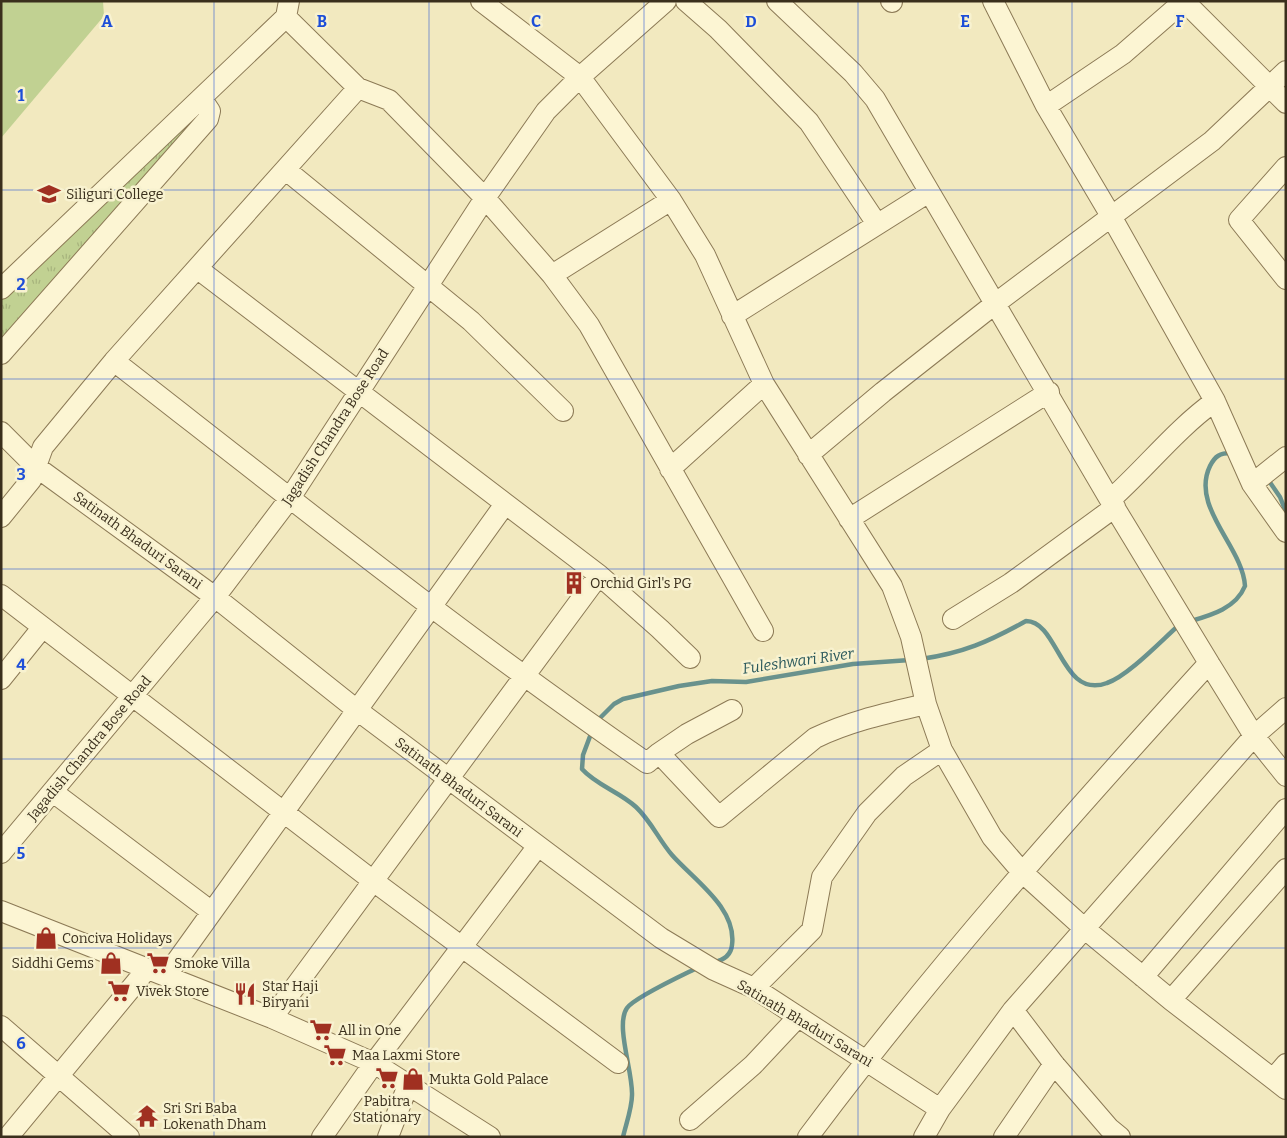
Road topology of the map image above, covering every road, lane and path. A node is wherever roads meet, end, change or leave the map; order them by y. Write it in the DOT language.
graph roads {
  1 [pos="481,1"];
  2 [pos="666,1"];
  3 [pos="686,1"];
  4 [pos="777,1"];
  5 [pos="993,1"];
  6 [pos="1184,1"];
  7 [pos="287,9"];
  8 [pos="1286,71"];
  9 [pos="580,77"];
  10 [pos="358,88"];
  11 [pos="1269,88"];
  12 [pos="202,99"];
  13 [pos="1286,103"];
  14 [pos="1046,106"];
  15 [pos="1286,167"];
  16 [pos="286,170"];
  17 [pos="929,192"];
  18 [pos="484,198"];
  19 [pos="671,200"];
  20 [pos="1111,216"];
  21 [pos="878,224"];
  22 [pos="198,269"];
  23 [pos="552,275"];
  24 [pos="1286,279"];
  25 [pos="428,285"];
  26 [pos="1,289"];
  27 [pos="996,302"];
  28 [pos="732,316"];
  29 [pos="1,354"];
  30 [pos="114,361"];
  31 [pos="764,384"];
  32 [pos="358,391"];
  33 [pos="1049,392"];
  34 [pos="1214,401"];
  35 [pos="563,411"];
  36 [pos="1,432"];
  37 [pos="808,455"];
  38 [pos="36,466"];
  39 [pos="670,469"];
  40 [pos="1263,472"];
  41 [pos="290,498"];
  42 [pos="1112,503"];
  43 [pos="505,504"];
  44 [pos="1,516"];
  45 [pos="849,519"];
  46 [pos="1286,532"];
  47 [pos="599,575"];
  48 [pos="1,595"];
  49 [pos="215,597"];
  50 [pos="431,607"];
  51 [pos="953,619"];
  52 [pos="42,628"];
  53 [pos="764,631"];
  54 [pos="690,658"];
  55 [pos="1209,663"];
  56 [pos="523,677"];
  57 [pos="1,679"];
  58 [pos="132,696"];
  59 [pos="926,704"];
  60 [pos="1286,708"];
  61 [pos="357,710"];
  62 [pos="732,710"];
  63 [pos="1254,736"];
  64 [pos="942,750"];
  65 [pos="659,754"];
  66 [pos="1286,776"];
  67 [pos="448,779"];
  68 [pos="53,792"];
  69 [pos="1286,809"];
  70 [pos="283,812"];
  71 [pos="538,846"];
  72 [pos="1,853"];
  73 [pos="1286,869"];
  74 [pos="1022,872"];
  75 [pos="372,880"];
  76 [pos="1,911"];
  77 [pos="212,912"];
  78 [pos="1086,929"];
  79 [pos="461,948"];
  80 [pos="147,969"];
  81 [pos="166,976"];
  82 [pos="1143,977"];
  83 [pos="754,988"];
  84 [pos="1171,1000"];
  85 [pos="1013,1010"];
  86 [pos="798,1017"];
  87 [pos="272,1018"];
  88 [pos="1,1026"];
  89 [pos="866,1059"];
  90 [pos="374,1063"];
  91 [pos="618,1063"];
  92 [pos="1054,1064"];
  93 [pos="59,1075"];
  94 [pos="1282,1077"];
  95 [pos="408,1086"];
  96 [pos="940,1109"];
  97 [pos="690,1120"];
  98 [pos="1111,1134"];
  99 [pos="8,1137"];
  100 [pos="129,1137"];
  101 [pos="322,1137"];
  102 [pos="388,1137"];
  103 [pos="490,1137"];
  104 [pos="808,1137"];
  105 [pos="924,1137"];
  106 [pos="1004,1137"];
  1 -- 9 [label="street"];
  2 -- 9 [label="street, Jagadish Chandra Bose Road"];
  3 -- 21 [label="street"];
  4 -- 17 [label="street"];
  5 -- 14 [label="street"];
  6 -- 11 [label="street"];
  6 -- 14 [label="street"];
  7 -- 10 [label="street"];
  7 -- 12 [label="street"];
  8 -- 11 [label="street"];
  9 -- 18 [label="street, Jagadish Chandra Bose Road"];
  9 -- 19 [label="street"];
  10 -- 16 [label="street"];
  10 -- 18 [label="street"];
  11 -- 13 [label="street"];
  11 -- 20 [label="street"];
  12 -- 26 [label="street"];
  12 -- 29 [label="street"];
  14 -- 20 [label="street"];
  15 -- 24 [label="street"];
  16 -- 22 [label="street"];
  16 -- 25 [label="street"];
  17 -- 21 [label="street"];
  17 -- 27 [label="street"];
  18 -- 23 [label="street"];
  18 -- 25 [label="street, Jagadish Chandra Bose Road"];
  19 -- 23 [label="street"];
  19 -- 28 [label="street"];
  20 -- 27 [label="street"];
  20 -- 34 [label="street"];
  21 -- 28 [label="street"];
  22 -- 30 [label="street"];
  22 -- 32 [label="street"];
  23 -- 39 [label="street"];
  25 -- 32 [label="street, Jagadish Chandra Bose Road"];
  25 -- 35 [label="street"];
  27 -- 33 [label="street"];
  27 -- 37 [label="street"];
  28 -- 31 [label="street"];
  30 -- 38 [label="street"];
  30 -- 41 [label="street"];
  31 -- 37 [label="street"];
  31 -- 39 [label="street"];
  32 -- 41 [label="street, Jagadish Chandra Bose Road"];
  32 -- 43 [label="street"];
  33 -- 42 [label="street"];
  33 -- 45 [label="street"];
  34 -- 40 [label="street"];
  34 -- 42 [label="street"];
  36 -- 38 [label="street, Satinath Bhaduri Sarani"];
  37 -- 45 [label="street"];
  38 -- 44 [label="street"];
  38 -- 49 [label="street, Satinath Bhaduri Sarani"];
  39 -- 53 [label="street"];
  40 -- 46 [label="street"];
  41 -- 49 [label="street, Jagadish Chandra Bose Road"];
  41 -- 50 [label="street"];
  42 -- 51 [label="street"];
  42 -- 55 [label="street"];
  43 -- 47 [label="street"];
  43 -- 50 [label="street"];
  45 -- 59 [label="street"];
  47 -- 54 [label="street"];
  47 -- 56 [label="street"];
  48 -- 52 [label="street"];
  49 -- 58 [label="street, Jagadish Chandra Bose Road"];
  49 -- 61 [label="street, Satinath Bhaduri Sarani"];
  50 -- 56 [label="street"];
  50 -- 61 [label="street"];
  52 -- 57 [label="street"];
  52 -- 58 [label="street"];
  55 -- 63 [label="street"];
  55 -- 74 [label="street"];
  56 -- 65 [label="street"];
  56 -- 67 [label="street"];
  58 -- 68 [label="street, Jagadish Chandra Bose Road"];
  58 -- 70 [label="street"];
  59 -- 64 [label="street"];
  59 -- 65 [label="street"];
  60 -- 63 [label="street"];
  61 -- 67 [label="street, Satinath Bhaduri Sarani"];
  61 -- 70 [label="street"];
  62 -- 65 [label="street"];
  63 -- 66 [label="street"];
  63 -- 78 [label="street"];
  64 -- 74 [label="street"];
  64 -- 83 [label="street"];
  67 -- 71 [label="street, Satinath Bhaduri Sarani"];
  67 -- 75 [label="street"];
  68 -- 72 [label="street, Jagadish Chandra Bose Road"];
  68 -- 77 [label="street"];
  69 -- 82 [label="street"];
  70 -- 75 [label="street"];
  70 -- 77 [label="street"];
  71 -- 79 [label="street"];
  71 -- 83 [label="street, Satinath Bhaduri Sarani"];
  73 -- 84 [label="street"];
  74 -- 78 [label="street"];
  74 -- 89 [label="street"];
  75 -- 79 [label="street"];
  75 -- 87 [label="street"];
  76 -- 80 [label="street"];
  77 -- 81 [label="street"];
  78 -- 82 [label="street"];
  78 -- 85 [label="street"];
  79 -- 90 [label="street"];
  79 -- 91 [label="street"];
  80 -- 81 [label="street"];
  80 -- 93 [label="street"];
  81 -- 87 [label="street"];
  82 -- 84 [label="street"];
  83 -- 86 [label="street, Satinath Bhaduri Sarani"];
  84 -- 94 [label="street"];
  85 -- 92 [label="street"];
  85 -- 96 [label="street"];
  86 -- 89 [label="street, Satinath Bhaduri Sarani"];
  86 -- 97 [label="street"];
  87 -- 90 [label="street"];
  88 -- 93 [label="street"];
  89 -- 96 [label="street, Satinath Bhaduri Sarani"];
  89 -- 104 [label="street"];
  90 -- 95 [label="street"];
  90 -- 101 [label="street"];
  92 -- 98 [label="street"];
  92 -- 106 [label="street"];
  93 -- 99 [label="street"];
  93 -- 100 [label="street"];
  95 -- 102 [label="street"];
  95 -- 103 [label="street"];
  96 -- 105 [label="street"];
}
